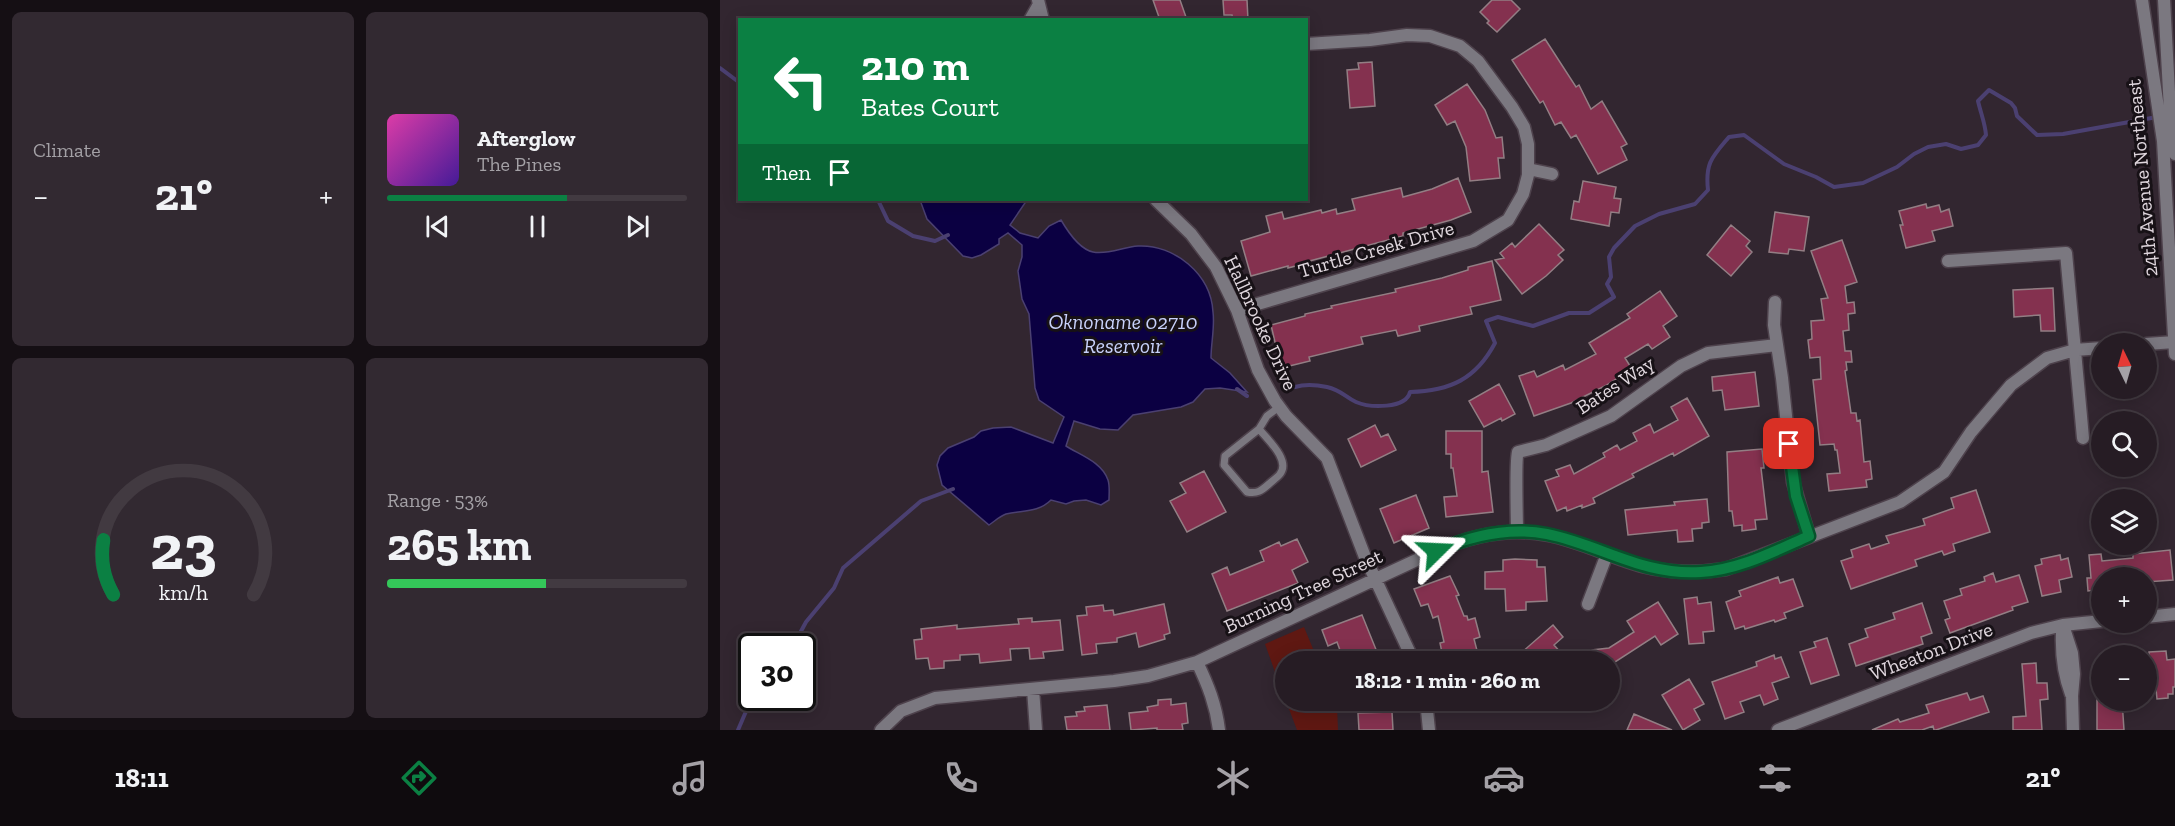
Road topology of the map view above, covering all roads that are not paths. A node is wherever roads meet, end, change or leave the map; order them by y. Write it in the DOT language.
graph roads {
  1 [pos="2142,0"];
  2 [pos="2164,0"];
  3 [pos="1038,3"];
  4 [pos="1031,18"];
  5 [pos="1042,18"];
  6 [pos="1308,44"];
  7 [pos="2165,111"];
  8 [pos="2170,147"];
  9 [pos="1528,170"];
  10 [pos="1552,174"];
  11 [pos="1157,201"];
  12 [pos="1948,261"];
  13 [pos="1775,302"];
  14 [pos="1237,310"];
  15 [pos="2157,344"];
  16 [pos="1777,345"];
  17 [pos="2175,345"];
  18 [pos="2091,349"];
  19 [pos="2075,350"];
  20 [pos="1279,407"];
  21 [pos="1259,429"];
  22 [pos="2083,438"];
  23 [pos="1517,532"];
  24 [pos="1809,536"];
  25 [pos="1607,554"];
  26 [pos="1376,579"];
  27 [pos="1588,604"];
  28 [pos="2175,614"];
  29 [pos="2157,616"];
  30 [pos="2091,622"];
  31 [pos="2063,625"];
  32 [pos="1409,651"];
  33 [pos="1197,662"];
  34 [pos="1033,689"];
  35 [pos="1427,711"];
  36 [pos="881,730"];
  37 [pos="1036,730"];
  38 [pos="1218,730"];
  39 [pos="1429,730"];
  40 [pos="1778,730"];
  41 [pos="2073,730"];
  1 -- 7 [label="street, 24th Avenue Northeast"];
  2 -- 7 [label="street, 24th Avenue Northeast"];
  3 -- 4 [label="street"];
  3 -- 5 [label="street"];
  6 -- 9 [label="street"];
  7 -- 8 [label="street, 24th Avenue Northeast"];
  8 -- 17 [label="street, 24th Avenue Northeast"];
  9 -- 10 [label="street"];
  9 -- 14 [label="street, Turtle Creek Drive"];
  11 -- 14 [label="street, Hallbrooke Drive"];
  12 -- 19 [label="street"];
  13 -- 16 [label="street"];
  14 -- 20 [label="street, Hallbrooke Drive"];
  15 -- 17 [label="street"];
  16 -- 23 [label="street, Bates Way"];
  16 -- 24 [label="street"];
  18 -- 19 [label="street, Burning Tree Street"];
  19 -- 22 [label="street"];
  19 -- 24 [label="street, Burning Tree Street"];
  20 -- 21 [label="lane"];
  20 -- 26 [label="street, Hallbrooke Drive"];
  21 -- 21 [label="lane"];
  23 -- 25 [label="street, Burning Tree Street"];
  23 -- 26 [label="street, Burning Tree Street"];
  24 -- 25 [label="street, Burning Tree Street"];
  25 -- 27 [label="street"];
  26 -- 32 [label="street, Hallbrooke Drive"];
  26 -- 33 [label="street, Burning Tree Street"];
  28 -- 29 [label="street"];
  30 -- 31 [label="street, Wheaton Drive"];
  31 -- 40 [label="street, Wheaton Drive"];
  31 -- 41 [label="street"];
  33 -- 34 [label="street, Burning Tree Street"];
  33 -- 38 [label="street"];
  34 -- 36 [label="street, Burning Tree Street"];
  34 -- 37 [label="street"];
  35 -- 39 [label="street"];
}
